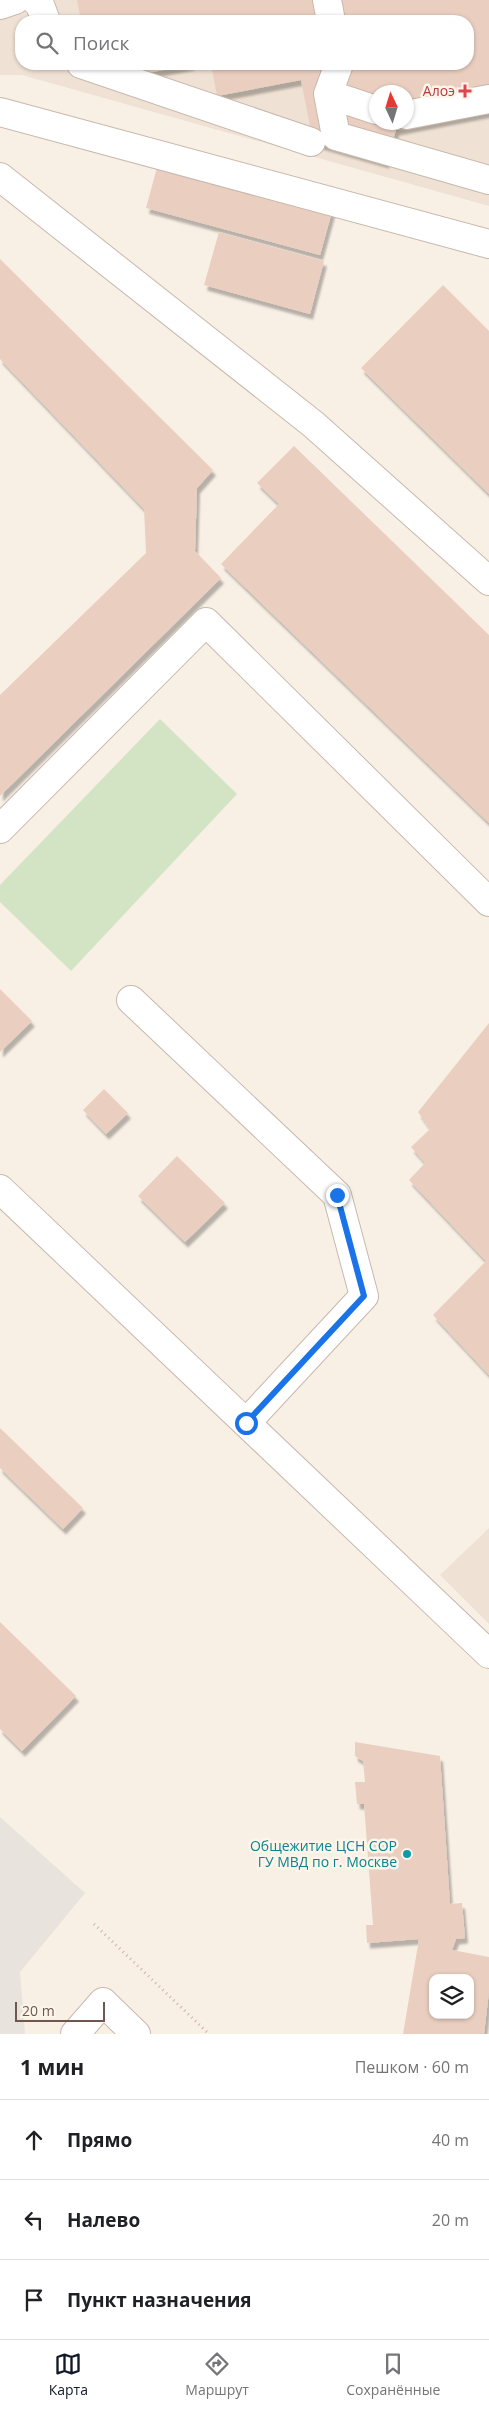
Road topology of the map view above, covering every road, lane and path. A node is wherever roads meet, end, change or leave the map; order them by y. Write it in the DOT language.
graph roads {
  1 [pos="15,0"];
  2 [pos="35,0"];
  3 [pos="327,0"];
  4 [pos="0,5"];
  5 [pos="44,15"];
  6 [pos="330,15"];
  7 [pos="99,70"];
  8 [pos="337,70"];
  9 [pos="328,94"];
  10 [pos="489,99"];
  11 [pos="369,108"];
  12 [pos="0,112"];
  13 [pos="414,113"];
  14 [pos="311,142"];
  15 [pos="0,177"];
  16 [pos="489,180"];
  17 [pos="489,244"];
  18 [pos="489,580"];
  19 [pos="0,829"];
  20 [pos="489,902"];
  21 [pos="130,1000"];
  22 [pos="0,1189"];
  23 [pos="246,1423"];
  24 [pos="489,1654"];
  25 [pos="94,1924"];
  26 [pos="76,2034"];
  27 [pos="136,2034"];
  28 [pos="209,2034"];
  1 -- 4 [label="lane"];
  2 -- 5 [label="lane"];
  3 -- 6 [label="lane"];
  7 -- 14 [label="lane"];
  8 -- 9 [label="lane"];
  9 -- 11 [label="lane"];
  9 -- 16 [label="lane"];
  10 -- 13 [label="lane"];
  12 -- 17 [label="lane"];
  15 -- 18 [label="lane"];
  19 -- 20 [label="lane"];
  21 -- 23 [label="lane"];
  22 -- 23 [label="lane"];
  23 -- 24 [label="lane"];
  25 -- 28 [label="path"];
  26 -- 27 [label="lane"];
}
